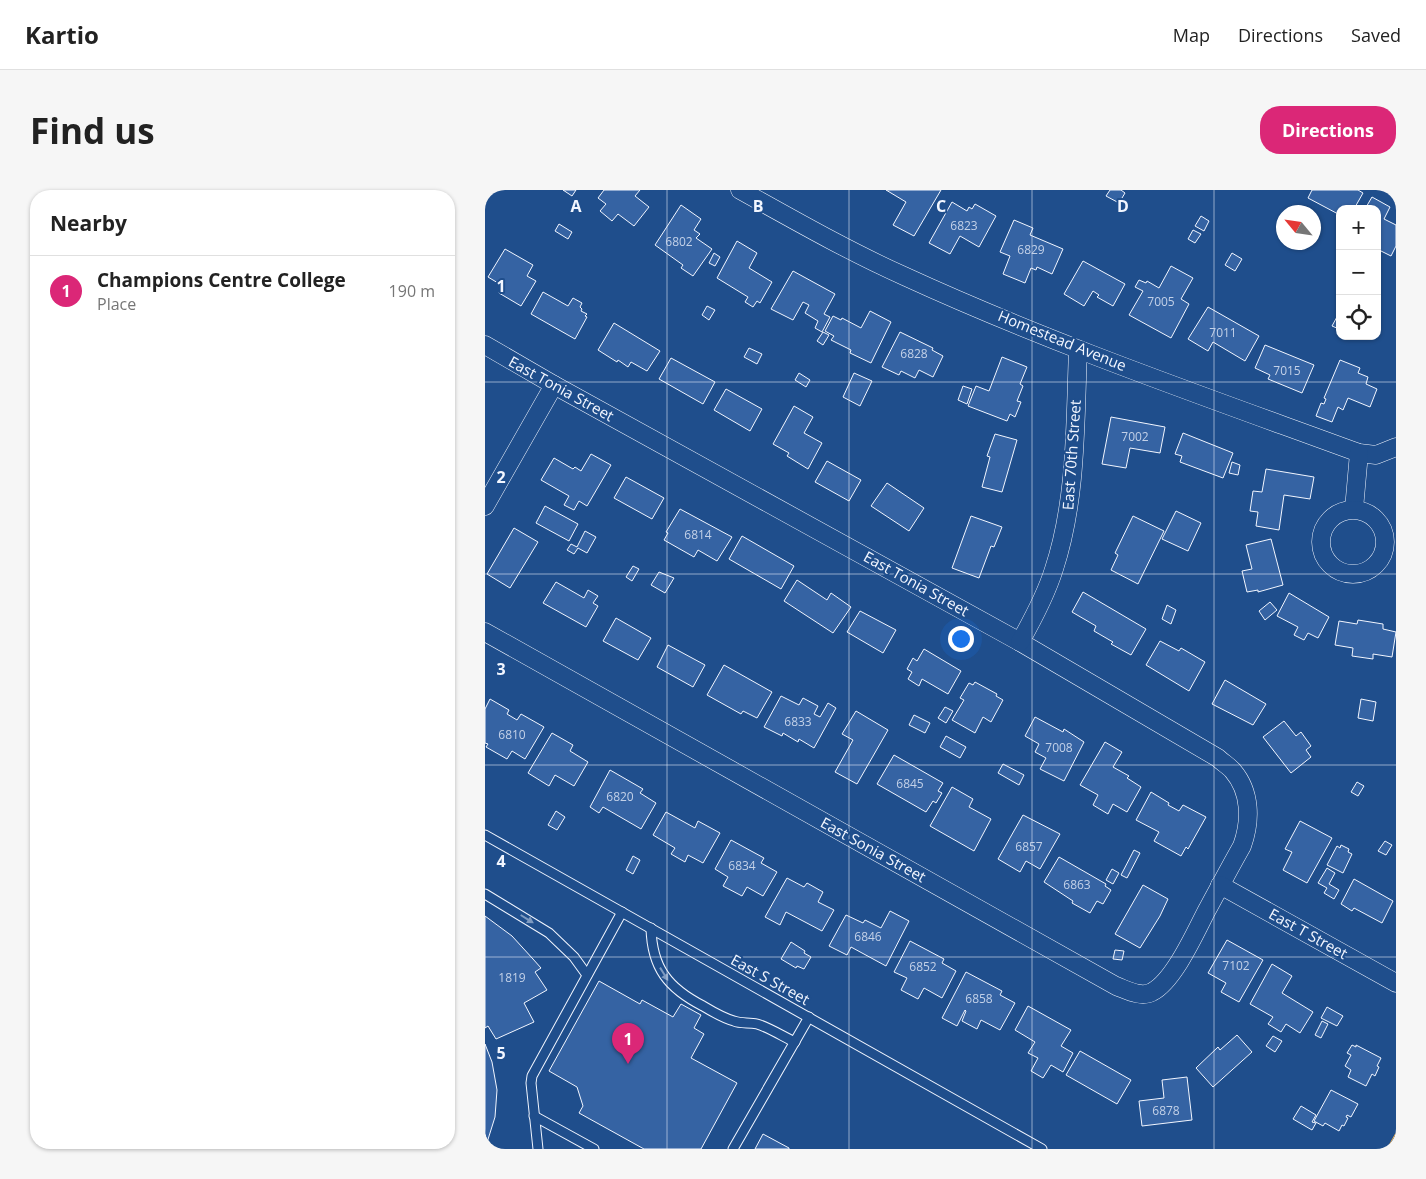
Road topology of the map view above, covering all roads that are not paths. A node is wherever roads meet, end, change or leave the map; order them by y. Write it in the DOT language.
graph roads {
  1 [pos="748,192"];
  2 [pos="485,346"];
  3 [pos="1078,350"];
  4 [pos="554,385"];
  5 [pos="1396,447"];
  6 [pos="1359,453"];
  7 [pos="485,506"];
  8 [pos="1354,509"];
  9 [pos="485,632"];
  10 [pos="1021,642"];
  11 [pos="485,835"];
  12 [pos="1220,885"];
  13 [pos="485,894"];
  14 [pos="622,912"];
  15 [pos="651,928"];
  16 [pos="587,975"];
  17 [pos="1396,983"];
  18 [pos="809,1017"];
  19 [pos="795,1042"];
  20 [pos="534,1116"];
  21 [pos="538,1149"];
  22 [pos="594,1149"];
  23 [pos="733,1149"];
  24 [pos="1042,1149"];
  1 -- 3 [label="street, Homestead Avenue"];
  2 -- 4 [label="street, East Tonia Street"];
  3 -- 6 [label="street, Homestead Avenue"];
  3 -- 10 [label="street, East 70th Street"];
  4 -- 7 [label="street"];
  4 -- 10 [label="street, East Tonia Street"];
  5 -- 6 [label="street, Homestead Avenue"];
  6 -- 8 [label="street"];
  9 -- 12 [label="street, East Sonia Street"];
  10 -- 12 [label="street, East Tonia Street"];
  11 -- 14 [label="lane, East S Street"];
  12 -- 17 [label="street, East T Street"];
  13 -- 16 [label="lane, one-way"];
  14 -- 15 [label="lane, East S Street"];
  14 -- 16 [label="lane"];
  15 -- 18 [label="lane, East S Street"];
  15 -- 19 [label="lane, one-way"];
  16 -- 20 [label="lane"];
  18 -- 19 [label="lane"];
  18 -- 24 [label="lane, East S Street"];
  19 -- 23 [label="lane"];
  20 -- 21 [label="lane"];
  20 -- 22 [label="lane"];
}
